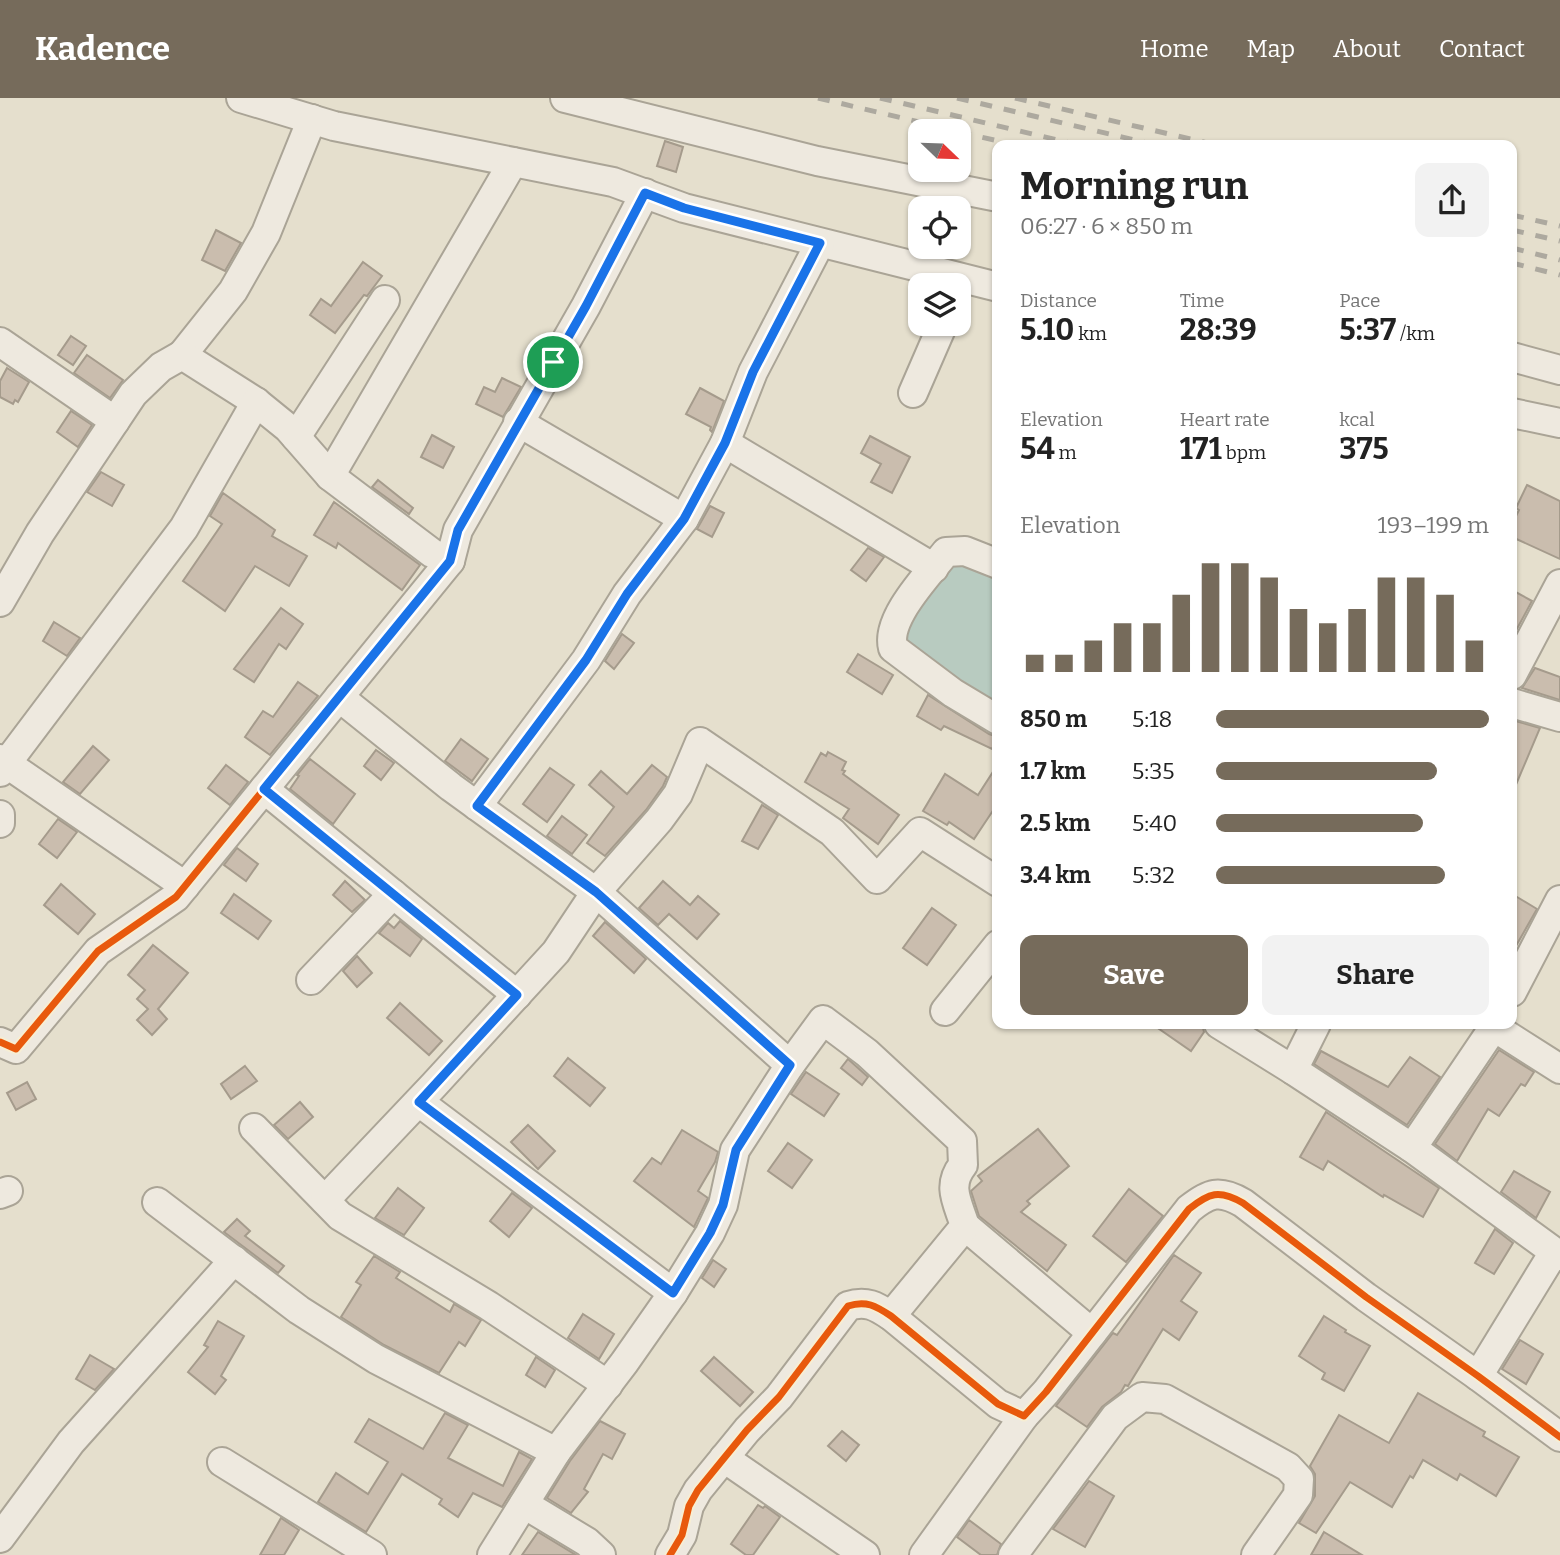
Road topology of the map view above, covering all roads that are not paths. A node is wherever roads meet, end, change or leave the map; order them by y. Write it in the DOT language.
graph roads {
  1 [pos="242,98"];
  2 [pos="565,98"];
  3 [pos="312,119"];
  4 [pos="513,162"];
  5 [pos="645,193"];
  6 [pos="992,196"];
  7 [pos="820,243"];
  8 [pos="926,273"];
  9 [pos="971,284"];
  10 [pos="992,286"];
  11 [pos="385,300"];
  12 [pos="938,336"];
  13 [pos="0,342"];
  14 [pos="182,355"];
  15 [pos="1517,358"];
  16 [pos="1560,370"];
  17 [pos="913,393"];
  18 [pos="256,402"];
  19 [pos="1517,414"];
  20 [pos="115,421"];
  21 [pos="518,422"];
  22 [pos="1560,423"];
  23 [pos="296,436"];
  24 [pos="725,443"];
  25 [pos="330,476"];
  26 [pos="684,519"];
  27 [pos="450,561"];
  28 [pos="992,562"];
  29 [pos="934,568"];
  30 [pos="1560,584"];
  31 [pos="0,602"];
  32 [pos="1517,666"];
  33 [pos="339,697"];
  34 [pos="1517,705"];
  35 [pos="992,716"];
  36 [pos="1560,718"];
  37 [pos="2,765"];
  38 [pos="264,789"];
  39 [pos="477,806"];
  40 [pos="0,815"];
  41 [pos="0,824"];
  42 [pos="992,879"];
  43 [pos="185,886"];
  44 [pos="596,892"];
  45 [pos="393,894"];
  46 [pos="1557,914"];
  47 [pos="992,952"];
  48 [pos="312,981"];
  49 [pos="1517,983"];
  50 [pos="517,995"];
  51 [pos="945,1011"];
  52 [pos="1227,1029"];
  53 [pos="1314,1029"];
  54 [pos="1492,1029"];
  55 [pos="1501,1029"];
  56 [pos="0,1042"];
  57 [pos="790,1065"];
  58 [pos="1560,1069"];
  59 [pos="1293,1070"];
  60 [pos="419,1102"];
  61 [pos="254,1128"];
  62 [pos="1412,1148"];
  63 [pos="325,1200"];
  64 [pos="157,1202"];
  65 [pos="965,1226"];
  66 [pos="1557,1254"];
  67 [pos="234,1260"];
  68 [pos="673,1293"];
  69 [pos="891,1315"];
  70 [pos="1092,1333"];
  71 [pos="1478,1376"];
  72 [pos="608,1385"];
  73 [pos="1024,1416"];
  74 [pos="1560,1437"];
  75 [pos="556,1452"];
  76 [pos="724,1458"];
  77 [pos="222,1462"];
  78 [pos="524,1504"];
  79 [pos="0,1538"];
  80 [pos="0,1551"];
  81 [pos="6,1555"];
  82 [pos="372,1555"];
  83 [pos="492,1555"];
  84 [pos="601,1555"];
  85 [pos="670,1555"];
  86 [pos="864,1555"];
  87 [pos="925,1555"];
  88 [pos="1013,1555"];
  89 [pos="1256,1555"];
  1 -- 3 [label="street"];
  2 -- 6 [label="street"];
  3 -- 4 [label="street"];
  3 -- 14 [label="street"];
  4 -- 5 [label="street"];
  4 -- 25 [label="street"];
  5 -- 7 [label="street"];
  5 -- 21 [label="street"];
  7 -- 8 [label="street"];
  7 -- 24 [label="street"];
  9 -- 10 [label="street"];
  11 -- 23 [label="street"];
  12 -- 17 [label="street"];
  13 -- 20 [label="street"];
  14 -- 18 [label="street"];
  14 -- 20 [label="street"];
  15 -- 16 [label="street"];
  18 -- 23 [label="street"];
  18 -- 37 [label="street"];
  19 -- 22 [label="street"];
  20 -- 31 [label="street"];
  21 -- 26 [label="street"];
  21 -- 27 [label="street"];
  23 -- 25 [label="street"];
  24 -- 26 [label="street"];
  24 -- 29 [label="street"];
  25 -- 27 [label="street"];
  26 -- 39 [label="street"];
  27 -- 33 [label="street"];
  28 -- 29 [label="street"];
  29 -- 35 [label="street"];
  30 -- 32 [label="street"];
  33 -- 38 [label="street"];
  33 -- 39 [label="street"];
  34 -- 36 [label="street"];
  37 -- 43 [label="street"];
  38 -- 43 [label="street"];
  38 -- 45 [label="street"];
  39 -- 44 [label="street"];
  40 -- 41 [label="street"];
  42 -- 44 [label="street"];
  43 -- 56 [label="street"];
  44 -- 50 [label="street"];
  44 -- 57 [label="street"];
  45 -- 48 [label="street"];
  45 -- 50 [label="street"];
  46 -- 49 [label="street"];
  47 -- 51 [label="street"];
  50 -- 60 [label="street"];
  52 -- 59 [label="street"];
  53 -- 59 [label="street"];
  54 -- 62 [label="street"];
  55 -- 58 [label="street"];
  57 -- 65 [label="street"];
  57 -- 68 [label="street"];
  59 -- 62 [label="street"];
  60 -- 63 [label="street"];
  60 -- 68 [label="street"];
  61 -- 63 [label="street"];
  62 -- 66 [label="street"];
  63 -- 72 [label="street"];
  64 -- 67 [label="street"];
  65 -- 69 [label="street"];
  65 -- 70 [label="street"];
  66 -- 71 [label="street"];
  67 -- 75 [label="street"];
  67 -- 79 [label="street"];
  68 -- 72 [label="street"];
  69 -- 73 [label="street"];
  69 -- 76 [label="street"];
  70 -- 71 [label="street"];
  70 -- 73 [label="street"];
  71 -- 74 [label="street"];
  72 -- 75 [label="street"];
  73 -- 87 [label="street"];
  75 -- 78 [label="street"];
  76 -- 85 [label="street"];
  76 -- 86 [label="street"];
  77 -- 82 [label="street"];
  78 -- 83 [label="street"];
  78 -- 84 [label="street"];
  80 -- 81 [label="street"];
  88 -- 89 [label="street"];
}
